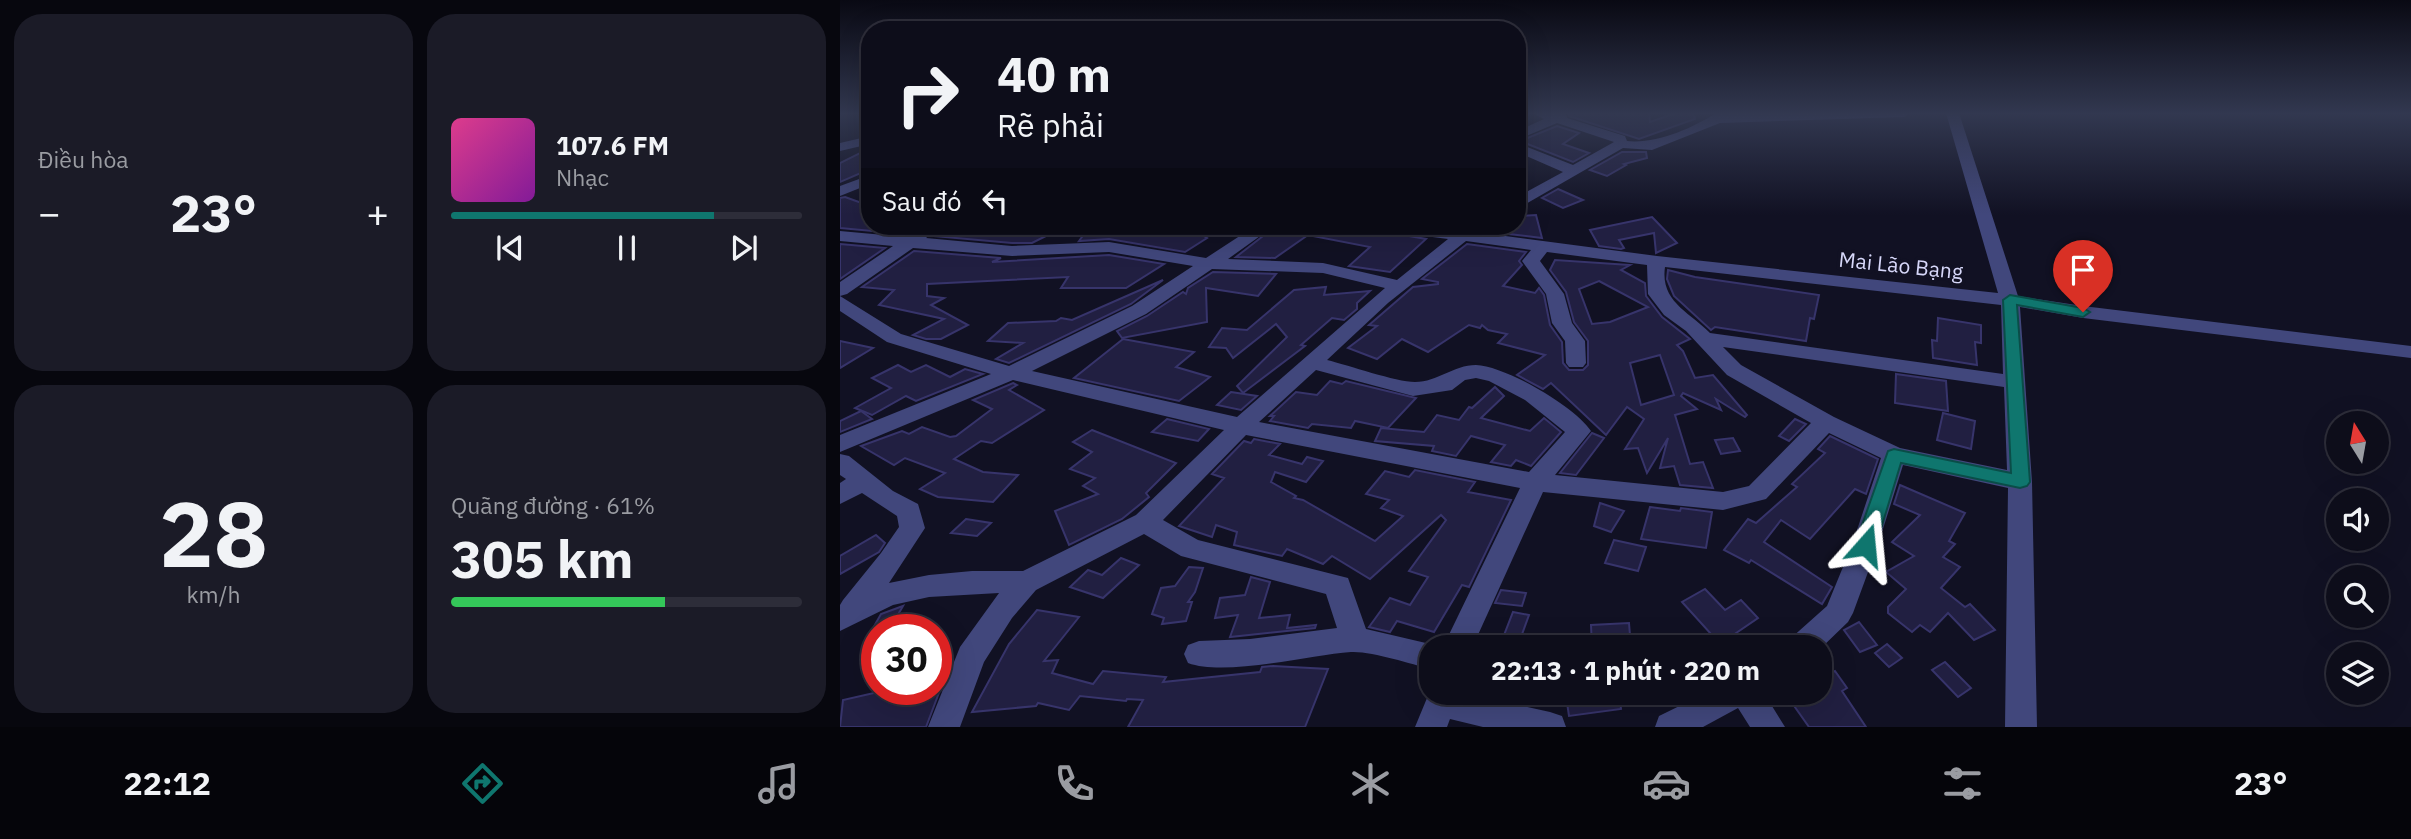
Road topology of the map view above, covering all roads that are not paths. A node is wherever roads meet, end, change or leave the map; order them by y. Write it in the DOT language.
graph roads {
  1 [pos="1616,147"];
  2 [pos="1963,147"];
  3 [pos="1526,151"];
  4 [pos="1574,170"];
  5 [pos="861,183"];
  6 [pos="840,191"];
  7 [pos="1526,198"];
  8 [pos="919,235"];
  9 [pos="1253,235"];
  10 [pos="1465,235"];
  11 [pos="1495,235"];
  12 [pos="840,236"];
  13 [pos="906,243"];
  14 [pos="1544,245"];
  15 [pos="1657,261"];
  16 [pos="1211,264"];
  17 [pos="1401,286"];
  18 [pos="2010,300"];
  19 [pos="841,301"];
  20 [pos="1704,339"];
  21 [pos="2411,352"];
  22 [pos="1311,362"];
  23 [pos="1576,363"];
  24 [pos="1011,373"];
  25 [pos="2015,382"];
  26 [pos="1826,422"];
  27 [pos="1241,426"];
  28 [pos="840,444"];
  29 [pos="1894,455"];
  30 [pos="840,462"];
  31 [pos="863,480"];
  32 [pos="1535,482"];
  33 [pos="2020,482"];
  34 [pos="840,495"];
  35 [pos="1145,522"];
  36 [pos="1026,582"];
  37 [pos="843,617"];
  38 [pos="1463,635"];
  39 [pos="1815,635"];
  40 [pos="1355,639"];
  41 [pos="1419,653"];
  42 [pos="1199,654"];
  43 [pos="1714,705"];
  44 [pos="1754,705"];
  45 [pos="1439,708"];
  46 [pos="944,727"];
  47 [pos="1550,727"];
  48 [pos="1671,727"];
  49 [pos="1769,727"];
  50 [pos="2021,727"];
  1 -- 4 [label="street"];
  2 -- 18 [label="street"];
  3 -- 4 [label="street"];
  4 -- 7 [label="street"];
  5 -- 6 [label="street"];
  8 -- 13 [label="street"];
  9 -- 16 [label="street"];
  10 -- 17 [label="street"];
  11 -- 14 [label="street, Mai Lão Bạng"];
  12 -- 13 [label="street"];
  13 -- 16 [label="street"];
  13 -- 19 [label="street"];
  14 -- 15 [label="street, Mai Lão Bạng"];
  14 -- 23 [label="street"];
  15 -- 18 [label="street, Mai Lão Bạng"];
  15 -- 20 [label="street"];
  16 -- 17 [label="street"];
  16 -- 24 [label="street"];
  17 -- 22 [label="street"];
  18 -- 21 [label="street, Mai Lão Bạng"];
  18 -- 25 [label="street"];
  19 -- 24 [label="street"];
  20 -- 25 [label="street"];
  20 -- 26 [label="street"];
  22 -- 27 [label="street"];
  22 -- 32 [label="street"];
  24 -- 27 [label="street"];
  24 -- 28 [label="street"];
  25 -- 33 [label="street"];
  26 -- 29 [label="street"];
  26 -- 32 [label="street"];
  27 -- 32 [label="street"];
  27 -- 35 [label="street"];
  29 -- 33 [label="street"];
  29 -- 39 [label="street"];
  30 -- 31 [label="street"];
  31 -- 34 [label="street"];
  31 -- 37 [label="street"];
  32 -- 38 [label="street"];
  33 -- 50 [label="street"];
  35 -- 36 [label="street"];
  35 -- 40 [label="street"];
  36 -- 37 [label="street"];
  36 -- 46 [label="street"];
  40 -- 41 [label="street"];
  40 -- 42 [label="street"];
  43 -- 48 [label="street"];
  44 -- 49 [label="street"];
  45 -- 47 [label="street"];
}
